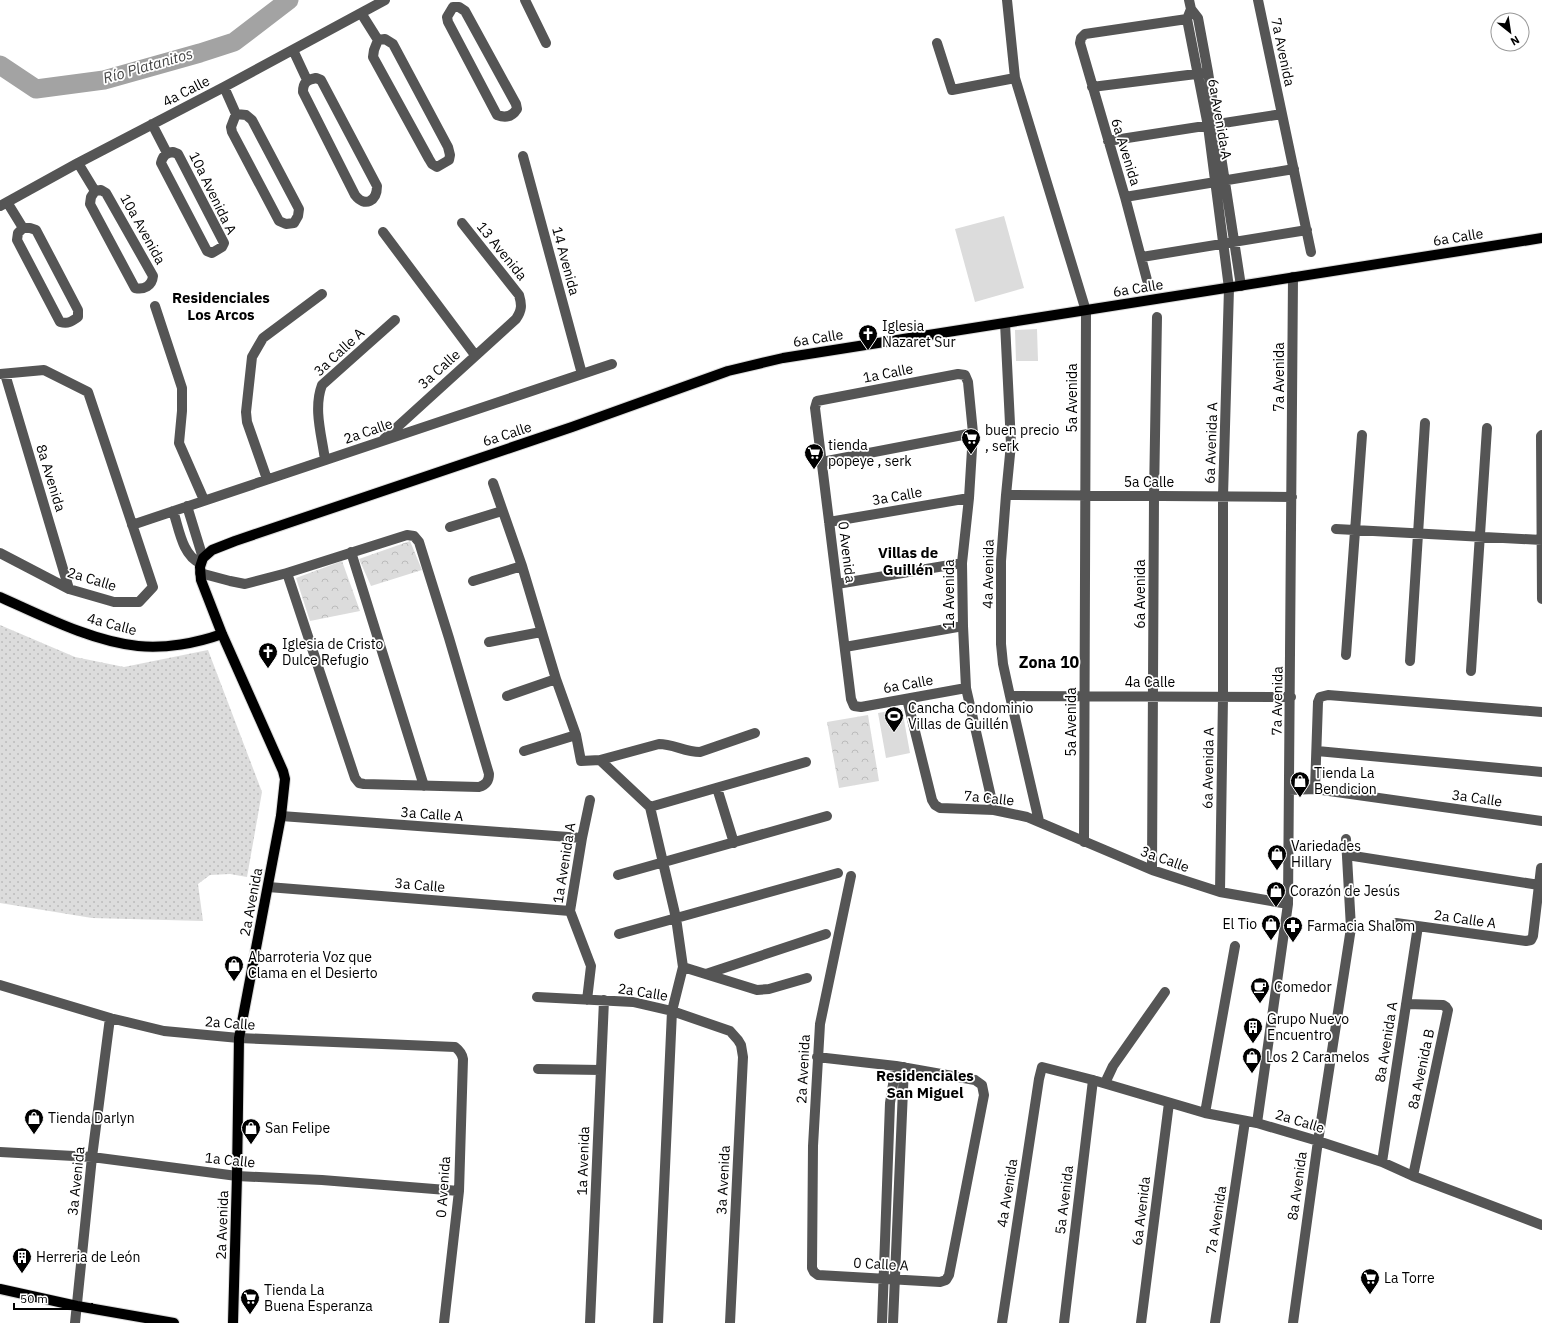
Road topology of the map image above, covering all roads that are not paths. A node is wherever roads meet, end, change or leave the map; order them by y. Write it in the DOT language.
graph roads {
  1 [pos="385,0"];
  2 [pos="525,0"];
  3 [pos="1007,0"];
  4 [pos="1258,0"];
  5 [pos="451,4"];
  6 [pos="1189,9"];
  7 [pos="361,13"];
  8 [pos="378,40"];
  9 [pos="546,42"];
  10 [pos="937,43"];
  11 [pos="293,50"];
  12 [pos="1203,73"];
  13 [pos="1015,78"];
  14 [pos="307,80"];
  15 [pos="224,87"];
  16 [pos="1092,87"];
  17 [pos="236,114"];
  18 [pos="1282,114"];
  19 [pos="152,124"];
  20 [pos="1212,125"];
  21 [pos="1108,141"];
  22 [pos="167,153"];
  23 [pos="523,156"];
  24 [pos="78,163"];
  25 [pos="1294,170"];
  26 [pos="1220,182"];
  27 [pos="95,191"];
  28 [pos="1125,197"];
  29 [pos="3,204"];
  30 [pos="462,223"];
  31 [pos="23,228"];
  32 [pos="1307,230"];
  33 [pos="382,232"];
  34 [pos="1542,238"];
  35 [pos="1234,242"];
  36 [pos="1224,244"];
  37 [pos="1311,252"];
  38 [pos="1142,257"];
  39 [pos="1293,277"];
  40 [pos="1147,280"];
  41 [pos="1241,286"];
  42 [pos="1230,288"];
  43 [pos="322,294"];
  44 [pos="155,306"];
  45 [pos="1086,311"];
  46 [pos="1157,317"];
  47 [pos="516,318"];
  48 [pos="394,320"];
  49 [pos="1006,323"];
  50 [pos="475,355"];
  51 [pos="612,364"];
  52 [pos="3,374"];
  53 [pos="582,374"];
  54 [pos="965,375"];
  55 [pos="816,401"];
  56 [pos="1425,423"];
  57 [pos="1487,428"];
  58 [pos="973,434"];
  59 [pos="1362,435"];
  60 [pos="1542,435"];
  61 [pos="381,441"];
  62 [pos="325,460"];
  63 [pos="822,462"];
  64 [pos="267,479"];
  65 [pos="493,483"];
  66 [pos="1006,495"];
  67 [pos="1086,496"];
  68 [pos="1154,496"];
  69 [pos="1223,496"];
  70 [pos="1292,497"];
  71 [pos="969,498"];
  72 [pos="204,500"];
  73 [pos="187,506"];
  74 [pos="502,510"];
  75 [pos="173,511"];
  76 [pos="829,522"];
  77 [pos="132,524"];
  78 [pos="450,528"];
  79 [pos="1336,529"];
  80 [pos="1355,530"];
  81 [pos="1418,533"];
  82 [pos="1480,536"];
  83 [pos="1542,540"];
  84 [pos="351,552"];
  85 [pos="0,553"];
  86 [pos="962,563"];
  87 [pos="201,565"];
  88 [pos="522,566"];
  89 [pos="287,573"];
  90 [pos="473,581"];
  91 [pos="837,584"];
  92 [pos="69,589"];
  93 [pos="0,597"];
  94 [pos="1542,599"];
  95 [pos="963,626"];
  96 [pos="541,632"];
  97 [pos="222,634"];
  98 [pos="488,642"];
  99 [pos="845,647"];
  100 [pos="1346,655"];
  101 [pos="1410,661"];
  102 [pos="1472,670"];
  103 [pos="556,679"];
  104 [pos="966,688"];
  105 [pos="507,696"];
  106 [pos="1010,696"];
  107 [pos="1084,696"];
  108 [pos="1154,696"];
  109 [pos="1223,696"];
  110 [pos="1291,697"];
  111 [pos="907,699"];
  112 [pos="854,706"];
  113 [pos="1542,712"];
  114 [pos="755,733"];
  115 [pos="576,735"];
  116 [pos="524,751"];
  117 [pos="1317,751"];
  118 [pos="600,760"];
  119 [pos="806,762"];
  120 [pos="1542,772"];
  121 [pos="424,786"];
  122 [pos="717,788"];
  123 [pos="1315,789"];
  124 [pos="1289,790"];
  125 [pos="590,800"];
  126 [pos="650,807"];
  127 [pos="994,810"];
  128 [pos="281,816"];
  129 [pos="827,816"];
  130 [pos="1039,821"];
  131 [pos="1542,821"];
  132 [pos="582,838"];
  133 [pos="1346,839"];
  134 [pos="1084,842"];
  135 [pos="734,843"];
  136 [pos="1347,855"];
  137 [pos="664,863"];
  138 [pos="1541,868"];
  139 [pos="1152,870"];
  140 [pos="838,873"];
  141 [pos="618,875"];
  142 [pos="851,876"];
  143 [pos="1539,886"];
  144 [pos="268,887"];
  145 [pos="1220,892"];
  146 [pos="1288,904"];
  147 [pos="570,911"];
  148 [pos="676,918"];
  149 [pos="1396,922"];
  150 [pos="1418,926"];
  151 [pos="619,934"];
  152 [pos="826,934"];
  153 [pos="1235,946"];
  154 [pos="683,967"];
  155 [pos="706,974"];
  156 [pos="807,978"];
  157 [pos="0,985"];
  158 [pos="1165,992"];
  159 [pos="537,997"];
  160 [pos="587,1000"];
  161 [pos="604,1000"];
  162 [pos="1406,1004"];
  163 [pos="672,1011"];
  164 [pos="110,1018"];
  165 [pos="239,1038"];
  166 [pos="738,1040"];
  167 [pos="461,1053"];
  168 [pos="817,1057"];
  169 [pos="900,1066"];
  170 [pos="1042,1067"];
  171 [pos="538,1069"];
  172 [pos="600,1070"];
  173 [pos="1093,1080"];
  174 [pos="1105,1083"];
  175 [pos="1169,1102"];
  176 [pos="1205,1112"];
  177 [pos="1245,1121"];
  178 [pos="1257,1123"];
  179 [pos="1318,1141"];
  180 [pos="0,1152"];
  181 [pos="92,1157"];
  182 [pos="1382,1162"];
  183 [pos="887,1175"];
  184 [pos="899,1175"];
  185 [pos="237,1176"];
  186 [pos="1413,1176"];
  187 [pos="459,1191"];
  188 [pos="1542,1225"];
  189 [pos="812,1268"];
  190 [pos="884,1278"];
  191 [pos="894,1279"];
  192 [pos="0,1289"];
  193 [pos="77,1306"];
  194 [pos="75,1323"];
  195 [pos="174,1323"];
  196 [pos="233,1323"];
  197 [pos="444,1323"];
  198 [pos="590,1323"];
  199 [pos="658,1323"];
  200 [pos="730,1323"];
  201 [pos="882,1323"];
  202 [pos="893,1323"];
  203 [pos="1002,1323"];
  204 [pos="1064,1323"];
  205 [pos="1141,1323"];
  206 [pos="1215,1323"];
  207 [pos="1293,1323"];
  1 -- 7 [label="street, 4a Calle"];
  2 -- 9 [label="street"];
  3 -- 13 [label="street, 5a Avenida"];
  4 -- 18 [label="street, 7a Avenida"];
  5 -- 5 [label="street"];
  6 -- 12 [label="street, 6a Avenida A"];
  6 -- 12 [label="street, 6a Avenida A"];
  6 -- 16 [label="street, 6a Avenida"];
  7 -- 8 [label="street"];
  7 -- 11 [label="street, 4a Calle"];
  8 -- 8 [label="street"];
  10 -- 13 [label="street"];
  11 -- 14 [label="street"];
  11 -- 15 [label="street, 4a Calle"];
  12 -- 16 [label="street"];
  12 -- 20 [label="street, 6a Avenida A"];
  13 -- 45 [label="street, 5a Avenida"];
  14 -- 14 [label="street"];
  15 -- 17 [label="street"];
  15 -- 19 [label="street, 4a Calle"];
  16 -- 21 [label="street, 6a Avenida"];
  17 -- 17 [label="street"];
  18 -- 20 [label="street"];
  18 -- 25 [label="street, 7a Avenida"];
  19 -- 22 [label="street, 10a Avenida A"];
  19 -- 24 [label="street, 4a Calle"];
  20 -- 21 [label="street"];
  20 -- 26 [label="street, 6a Avenida A"];
  21 -- 28 [label="street, 6a Avenida"];
  22 -- 22 [label="street, 10a Avenida A"];
  23 -- 53 [label="street, 14 Avenida"];
  24 -- 27 [label="street, 10a Avenida"];
  24 -- 29 [label="street, 4a Calle"];
  25 -- 26 [label="street"];
  25 -- 32 [label="street, 7a Avenida"];
  26 -- 28 [label="street"];
  26 -- 35 [label="street, 6a Avenida A"];
  26 -- 36 [label="street, 6a Avenida A"];
  27 -- 27 [label="street, 10a Avenida"];
  28 -- 38 [label="street, 6a Avenida"];
  29 -- 31 [label="street"];
  30 -- 47 [label="street, 13 Avenida"];
  31 -- 31 [label="street"];
  32 -- 35 [label="street"];
  32 -- 37 [label="street, 7a Avenida"];
  33 -- 50 [label="street"];
  34 -- 39 [label="main road, 6a Calle"];
  35 -- 36 [label="street"];
  35 -- 41 [label="street, 6a Avenida A"];
  36 -- 38 [label="street"];
  36 -- 42 [label="street, 6a Avenida A"];
  38 -- 40 [label="street, 6a Avenida"];
  39 -- 41 [label="main road, 6a Calle"];
  39 -- 70 [label="street, 7a Avenida"];
  41 -- 42 [label="main road, 6a Calle"];
  42 -- 45 [label="main road, 6a Calle"];
  42 -- 69 [label="street, 6a Avenida A"];
  43 -- 64 [label="street"];
  44 -- 72 [label="street"];
  45 -- 49 [label="main road, 6a Calle"];
  45 -- 67 [label="street, 5a Avenida"];
  46 -- 68 [label="street, 6a Avenida"];
  47 -- 50 [label="street, 3a Calle"];
  48 -- 62 [label="street, 3a Calle A"];
  49 -- 66 [label="street, 4a Avenida"];
  49 -- 87 [label="main road, 6a Calle"];
  50 -- 61 [label="street, 3a Calle"];
  51 -- 53 [label="street, 2a Calle"];
  52 -- 77 [label="street"];
  52 -- 92 [label="street, 8a Avenida"];
  53 -- 61 [label="street, 2a Calle"];
  54 -- 55 [label="street, 1a Calle"];
  54 -- 58 [label="street, 1a Avenida"];
  55 -- 63 [label="street, 0 Avenida"];
  56 -- 81 [label="street"];
  57 -- 82 [label="street"];
  58 -- 63 [label="street"];
  58 -- 71 [label="street, 1a Avenida"];
  59 -- 80 [label="street"];
  60 -- 83 [label="street"];
  61 -- 62 [label="street, 2a Calle"];
  62 -- 64 [label="street, 2a Calle"];
  63 -- 76 [label="street, 0 Avenida"];
  64 -- 72 [label="street, 2a Calle"];
  65 -- 74 [label="street"];
  66 -- 67 [label="street, 5a Calle"];
  66 -- 106 [label="street, 4a Avenida"];
  67 -- 68 [label="street, 5a Calle"];
  67 -- 107 [label="street, 5a Avenida"];
  68 -- 69 [label="street, 5a Calle"];
  68 -- 108 [label="street, 6a Avenida"];
  69 -- 70 [label="street, 5a Calle"];
  69 -- 109 [label="street, 6a Avenida A"];
  70 -- 110 [label="street, 7a Avenida"];
  71 -- 76 [label="street, 3a Calle"];
  71 -- 86 [label="street, 1a Avenida"];
  72 -- 73 [label="street, 2a Calle"];
  73 -- 75 [label="street, 2a Calle"];
  73 -- 87 [label="street, 2a Avenida"];
  74 -- 78 [label="street"];
  74 -- 88 [label="street"];
  75 -- 77 [label="street, 2a Calle"];
  75 -- 87 [label="street, 2a Avenida"];
  76 -- 91 [label="street, 0 Avenida"];
  77 -- 92 [label="street, 2a Calle"];
  79 -- 80 [label="street"];
  80 -- 81 [label="street"];
  80 -- 100 [label="street"];
  81 -- 82 [label="street"];
  81 -- 101 [label="street"];
  82 -- 83 [label="street"];
  82 -- 102 [label="street"];
  83 -- 94 [label="street"];
  84 -- 89 [label="street"];
  84 -- 121 [label="street"];
  84 -- 121 [label="street"];
  85 -- 92 [label="street, 2a Calle"];
  86 -- 91 [label="street"];
  86 -- 95 [label="street, 1a Avenida"];
  87 -- 89 [label="street"];
  87 -- 97 [label="main road, 2a Avenida"];
  88 -- 90 [label="street"];
  88 -- 96 [label="street"];
  89 -- 121 [label="street"];
  91 -- 99 [label="street, 0 Avenida"];
  93 -- 97 [label="main road, 4a Calle"];
  95 -- 99 [label="street"];
  95 -- 104 [label="street, 1a Avenida"];
  96 -- 98 [label="street"];
  96 -- 103 [label="street"];
  97 -- 128 [label="main road, 2a Avenida"];
  99 -- 112 [label="street, 0 Avenida"];
  103 -- 105 [label="street"];
  103 -- 115 [label="street"];
  104 -- 111 [label="street, 6a Calle"];
  104 -- 127 [label="street, 1a Avenida"];
  106 -- 107 [label="street, 4a Calle"];
  106 -- 130 [label="street, 4a Avenida"];
  107 -- 108 [label="street, 4a Calle"];
  107 -- 134 [label="street, 5a Avenida"];
  108 -- 109 [label="street, 4a Calle"];
  108 -- 139 [label="street, 6a Avenida"];
  109 -- 110 [label="street, 4a Calle"];
  109 -- 145 [label="street, 6a Avenida A"];
  110 -- 124 [label="street, 7a Avenida"];
  111 -- 112 [label="street, 6a Calle"];
  111 -- 127 [label="street, 7a Calle"];
  113 -- 117 [label="street"];
  114 -- 118 [label="street"];
  115 -- 116 [label="street"];
  115 -- 118 [label="street"];
  117 -- 120 [label="street"];
  117 -- 123 [label="street"];
  118 -- 126 [label="street"];
  119 -- 122 [label="street"];
  122 -- 126 [label="street"];
  122 -- 135 [label="street"];
  123 -- 124 [label="street, 3a Calle"];
  123 -- 131 [label="street, 3a Calle"];
  124 -- 146 [label="street, 7a Avenida"];
  125 -- 132 [label="street, 1a Avenida A"];
  126 -- 137 [label="street"];
  127 -- 130 [label="street, 7a Calle"];
  128 -- 132 [label="street, 3a Calle A"];
  128 -- 144 [label="main road, 2a Avenida"];
  129 -- 135 [label="street"];
  130 -- 134 [label="street, 3a Calle"];
  132 -- 147 [label="street, 1a Avenida A"];
  133 -- 136 [label="street, 8a Avenida"];
  134 -- 139 [label="street, 3a Calle"];
  135 -- 137 [label="street"];
  136 -- 143 [label="street"];
  136 -- 179 [label="street, 8a Avenida"];
  137 -- 141 [label="street"];
  137 -- 148 [label="street"];
  138 -- 143 [label="street"];
  139 -- 145 [label="street, 3a Calle"];
  140 -- 148 [label="street"];
  142 -- 168 [label="street, 2a Avenida"];
  143 -- 150 [label="street, 2a Calle A"];
  144 -- 147 [label="street, 3a Calle"];
  144 -- 165 [label="main road, 2a Avenida"];
  145 -- 146 [label="street, 3a Calle"];
  146 -- 178 [label="street, 7a Avenida"];
  147 -- 160 [label="street, 1a Avenida A"];
  148 -- 151 [label="street"];
  148 -- 154 [label="street"];
  149 -- 150 [label="street, 2a Calle A"];
  150 -- 162 [label="street, 8a Avenida A"];
  152 -- 155 [label="street"];
  153 -- 176 [label="street"];
  154 -- 155 [label="street"];
  154 -- 163 [label="street"];
  155 -- 156 [label="street"];
  157 -- 164 [label="street, 2a Calle"];
  158 -- 174 [label="street"];
  159 -- 160 [label="street, 2a Calle"];
  160 -- 161 [label="street, 2a Calle"];
  161 -- 163 [label="street, 2a Calle"];
  161 -- 172 [label="street, 1a Avenida"];
  162 -- 182 [label="street, 8a Avenida A"];
  162 -- 186 [label="street, 8a Avenida B"];
  163 -- 166 [label="street, 2a Calle"];
  163 -- 199 [label="street"];
  164 -- 165 [label="street, 2a Calle"];
  164 -- 181 [label="street, 3a Avenida"];
  165 -- 167 [label="street, 2a Calle"];
  165 -- 185 [label="main road, 2a Avenida"];
  166 -- 200 [label="street, 3a Avenida"];
  167 -- 187 [label="street, 0 Avenida"];
  168 -- 169 [label="street"];
  168 -- 189 [label="street, 2a Avenida"];
  169 -- 183 [label="street"];
  169 -- 184 [label="street"];
  169 -- 191 [label="street, 0 Calle A"];
  170 -- 173 [label="street, 2a Calle"];
  170 -- 203 [label="street, 4a Avenida"];
  171 -- 172 [label="street"];
  172 -- 198 [label="street, 1a Avenida"];
  173 -- 174 [label="street, 2a Calle"];
  173 -- 204 [label="street, 5a Avenida"];
  174 -- 175 [label="street, 2a Calle"];
  175 -- 176 [label="street, 2a Calle"];
  175 -- 205 [label="street, 6a Avenida"];
  176 -- 177 [label="street, 2a Calle"];
  177 -- 178 [label="street, 2a Calle"];
  177 -- 206 [label="street, 7a Avenida"];
  178 -- 179 [label="street, 2a Calle"];
  179 -- 182 [label="street, 2a Calle"];
  179 -- 207 [label="street, 8a Avenida"];
  180 -- 181 [label="street, 1a Calle"];
  181 -- 185 [label="street, 1a Calle"];
  181 -- 193 [label="street, 3a Avenida"];
  182 -- 186 [label="street, 2a Calle"];
  183 -- 184 [label="street"];
  183 -- 190 [label="street"];
  184 -- 191 [label="street"];
  185 -- 187 [label="street, 1a Calle"];
  185 -- 196 [label="main road, 2a Avenida"];
  186 -- 188 [label="street, 2a Calle"];
  187 -- 197 [label="street, 0 Avenida"];
  189 -- 190 [label="street, 0 Calle A"];
  190 -- 191 [label="street, 0 Calle A"];
  190 -- 201 [label="street"];
  191 -- 202 [label="street"];
  192 -- 193 [label="main road"];
  193 -- 194 [label="street, 3a Avenida"];
  193 -- 195 [label="main road"];
}
